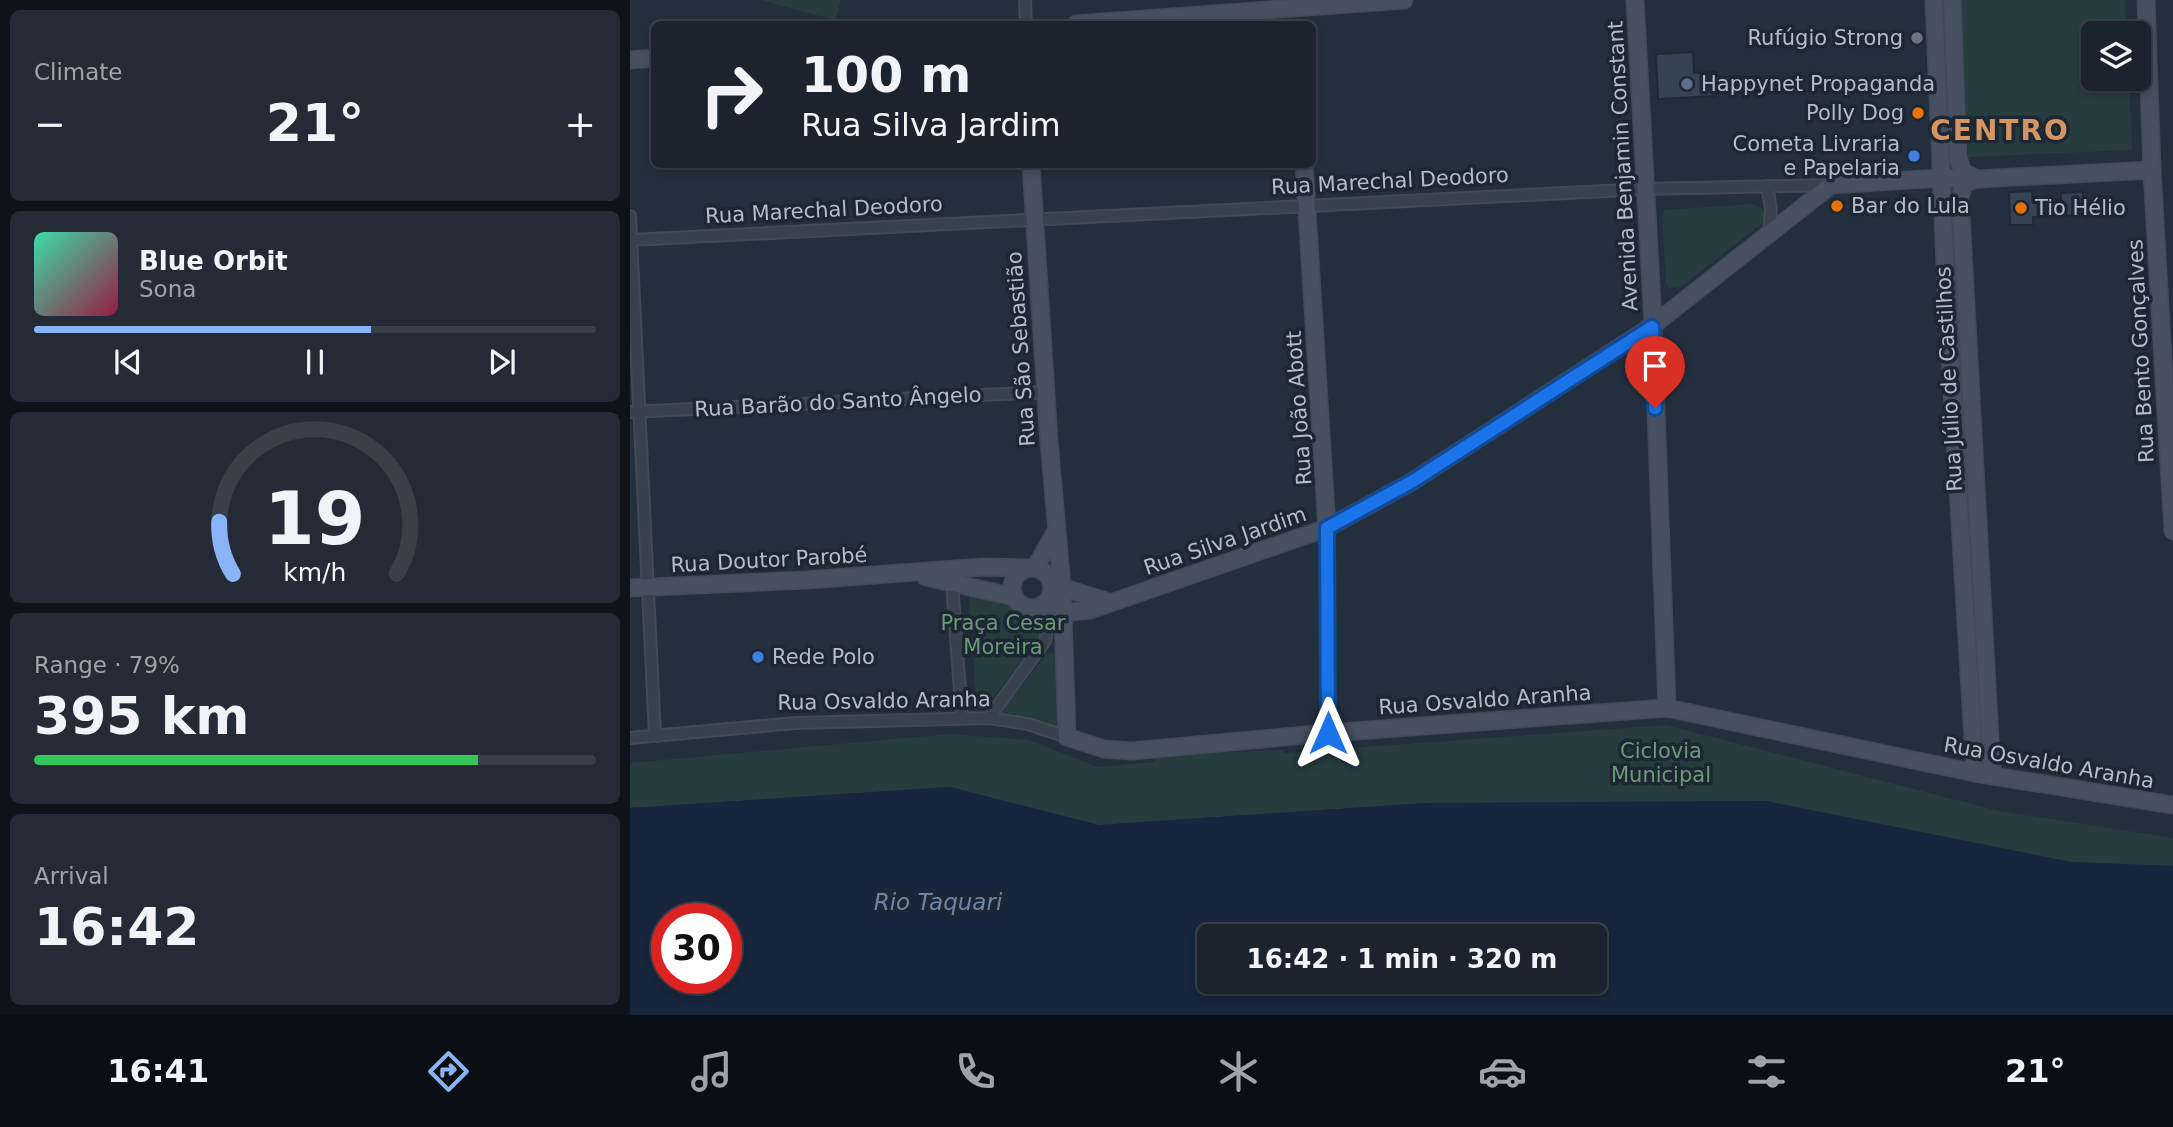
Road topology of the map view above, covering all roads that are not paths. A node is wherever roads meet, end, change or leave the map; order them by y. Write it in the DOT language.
graph roads {
  1 [pos="1026,0"];
  2 [pos="1404,0"];
  3 [pos="1635,0"];
  4 [pos="1934,0"];
  5 [pos="1952,0"];
  6 [pos="2146,0"];
  7 [pos="1296,11"];
  8 [pos="1026,21"];
  9 [pos="1127,21"];
  10 [pos="651,58"];
  11 [pos="630,60"];
  12 [pos="1031,168"];
  13 [pos="1304,168"];
  14 [pos="2152,170"];
  15 [pos="1941,178"];
  16 [pos="1977,179"];
  17 [pos="1831,185"];
  18 [pos="1767,186"];
  19 [pos="1646,189"];
  20 [pos="1307,206"];
  21 [pos="630,216"];
  22 [pos="1032,221"];
  23 [pos="1769,232"];
  24 [pos="631,240"];
  25 [pos="1965,286"];
  26 [pos="1946,287"];
  27 [pos="1689,299"];
  28 [pos="1652,303"];
  29 [pos="1652,327"];
  30 [pos="1637,337"];
  31 [pos="1045,392"];
  32 [pos="636,412"];
  33 [pos="1972,424"];
  34 [pos="1954,425"];
  35 [pos="1327,528"];
  36 [pos="1056,531"];
  37 [pos="2173,531"];
  38 [pos="1032,568"];
  39 [pos="910,573"];
  40 [pos="952,583"];
  41 [pos="1057,585"];
  42 [pos="650,587"];
  43 [pos="630,588"];
  44 [pos="1015,597"];
  45 [pos="1109,602"];
  46 [pos="1039,607"];
  47 [pos="1063,612"];
  48 [pos="1969,675"];
  49 [pos="1986,675"];
  50 [pos="1667,708"];
  51 [pos="962,718"];
  52 [pos="989,718"];
  53 [pos="1328,733"];
  54 [pos="655,736"];
  55 [pos="1067,737"];
  56 [pos="630,738"];
  57 [pos="1975,773"];
  58 [pos="1992,776"];
  59 [pos="2173,805"];
  1 -- 8 [label="street"];
  2 -- 7 [label="main road"];
  3 -- 19 [label="main road, Avenida Benjamin Constant"];
  4 -- 15 [label="main road, Rua Júlio de Castilhos"];
  5 -- 16 [label="main road"];
  6 -- 14 [label="main road, Rua Bento Gonçalves"];
  7 -- 9 [label="main road"];
  10 -- 11 [label="main road"];
  12 -- 22 [label="main road, Rua São Sebastião"];
  13 -- 20 [label="main road, Rua João Abott"];
  14 -- 16 [label="main road, Rua Marechal Deodoro"];
  14 -- 37 [label="main road, Rua Bento Gonçalves"];
  15 -- 16 [label="main road, Rua Marechal Deodoro"];
  15 -- 17 [label="main road, Rua Marechal Deodoro"];
  15 -- 26 [label="main road, Rua Júlio de Castilhos"];
  16 -- 25 [label="main road, Rua Júlio de Castilhos"];
  17 -- 18 [label="street, Rua Marechal Deodoro"];
  17 -- 23 [label="main road, Rua Silva Jardim"];
  18 -- 19 [label="street, Rua Marechal Deodoro"];
  18 -- 23 [label="street"];
  19 -- 20 [label="street, Rua Marechal Deodoro"];
  19 -- 28 [label="main road, Avenida Benjamin Constant"];
  20 -- 22 [label="street, Rua Marechal Deodoro"];
  20 -- 35 [label="main road, Rua João Abott"];
  21 -- 24 [label="street"];
  22 -- 24 [label="street, Rua Marechal Deodoro"];
  22 -- 31 [label="main road, Rua São Sebastião"];
  23 -- 27 [label="main road, Rua Silva Jardim"];
  24 -- 32 [label="street"];
  25 -- 26 [label="main road"];
  25 -- 33 [label="main road, Rua Júlio de Castilhos"];
  26 -- 34 [label="main road, Rua Júlio de Castilhos"];
  27 -- 28 [label="main road"];
  27 -- 29 [label="main road, Rua Silva Jardim"];
  28 -- 29 [label="main road, Avenida Benjamin Constant"];
  28 -- 30 [label="main road"];
  29 -- 30 [label="main road, Rua Silva Jardim"];
  29 -- 50 [label="main road, Avenida Benjamin Constant"];
  30 -- 35 [label="main road, Rua Silva Jardim"];
  31 -- 32 [label="street, Rua Barão do Santo Ângelo"];
  31 -- 36 [label="main road, Rua São Sebastião"];
  32 -- 42 [label="street"];
  33 -- 34 [label="main road"];
  33 -- 49 [label="main road, Rua Júlio de Castilhos"];
  34 -- 48 [label="main road, Rua Júlio de Castilhos"];
  35 -- 45 [label="main road, Rua Silva Jardim"];
  35 -- 53 [label="street, Rua João Abott"];
  36 -- 38 [label="main road"];
  36 -- 41 [label="main road, Rua São Sebastião"];
  38 -- 39 [label="main road, Rua Doutor Parobé"];
  38 -- 41 [label="main road"];
  38 -- 44 [label="main road"];
  39 -- 40 [label="main road, Rua Doutor Parobé"];
  39 -- 42 [label="main road, Rua Doutor Parobé"];
  40 -- 44 [label="main road, Rua Doutor Parobé"];
  40 -- 51 [label="street"];
  41 -- 45 [label="main road"];
  41 -- 46 [label="main road"];
  41 -- 47 [label="main road, Rua São Sebastião"];
  42 -- 43 [label="main road, Rua Doutor Parobé"];
  42 -- 54 [label="street"];
  44 -- 46 [label="main road"];
  45 -- 47 [label="main road, Rua Silva Jardim"];
  46 -- 47 [label="main road, Rua Silva Jardim"];
  46 -- 52 [label="street"];
  47 -- 55 [label="main road, Rua São Sebastião"];
  48 -- 49 [label="main road"];
  48 -- 57 [label="main road, Rua Júlio de Castilhos"];
  49 -- 58 [label="main road, Rua Júlio de Castilhos"];
  50 -- 53 [label="main road, Rua Osvaldo Aranha"];
  50 -- 57 [label="main road, Rua Osvaldo Aranha"];
  51 -- 52 [label="street, Rua Osvaldo Aranha"];
  51 -- 54 [label="street, Rua Osvaldo Aranha"];
  52 -- 55 [label="street, Rua Osvaldo Aranha"];
  53 -- 55 [label="main road, Rua Osvaldo Aranha"];
  54 -- 56 [label="street, Rua Osvaldo Aranha"];
  57 -- 58 [label="main road, Rua Osvaldo Aranha"];
  58 -- 59 [label="main road, Rua Osvaldo Aranha"];
}
